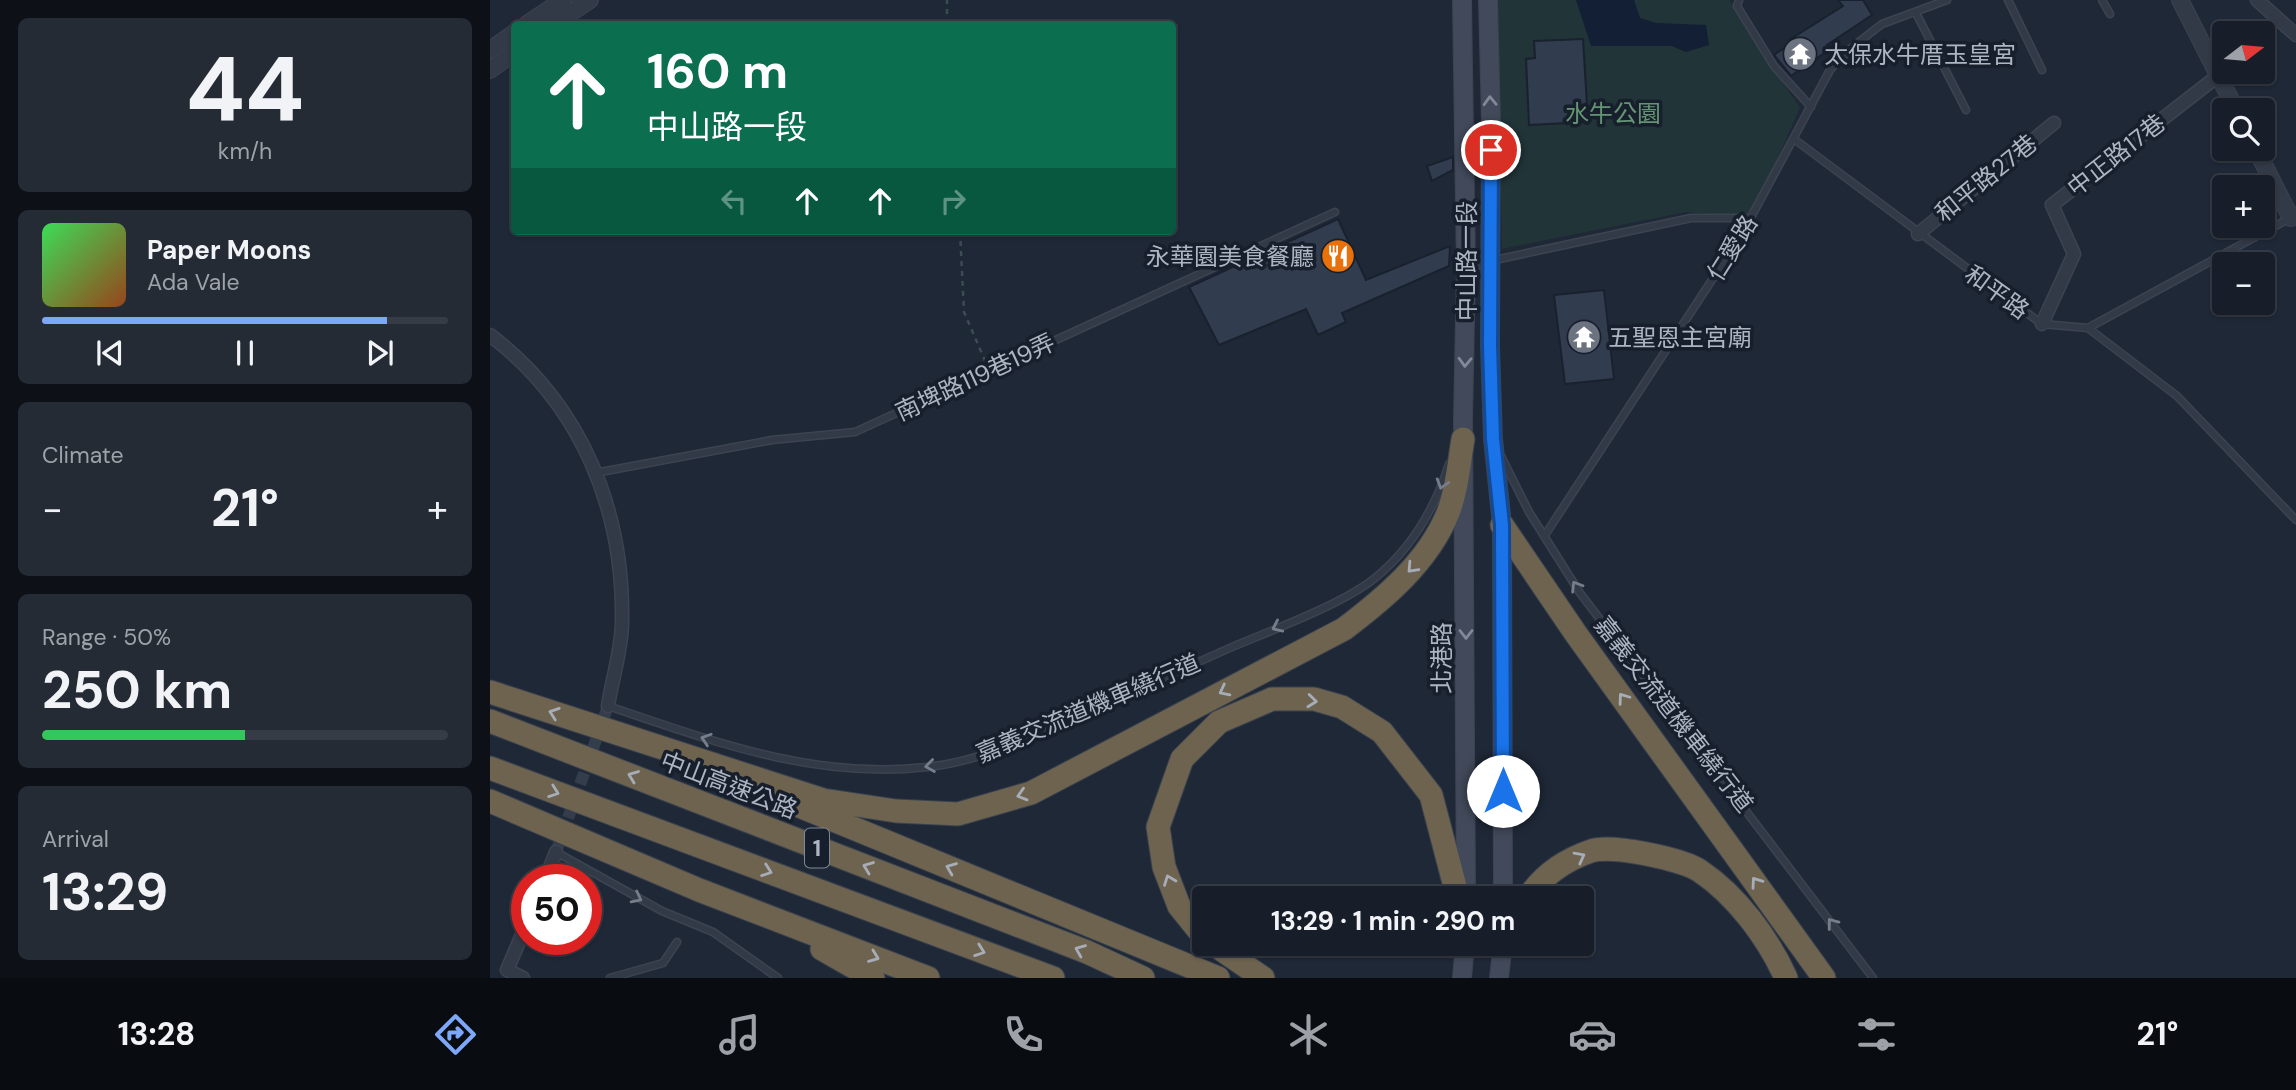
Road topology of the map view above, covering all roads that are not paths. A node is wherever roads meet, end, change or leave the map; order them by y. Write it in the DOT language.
graph roads {
  1 [pos="563,0"];
  2 [pos="590,0"];
  3 [pos="1462,0"];
  4 [pos="1488,0"];
  5 [pos="1739,0"];
  6 [pos="1947,0"];
  7 [pos="2008,0"];
  8 [pos="2102,0"];
  9 [pos="2180,0"];
  10 [pos="2257,0"];
  11 [pos="1916,13"];
  12 [pos="2110,14"];
  13 [pos="532,21"];
  14 [pos="558,21"];
  15 [pos="511,35"];
  16 [pos="2296,35"];
  17 [pos="490,50"];
  18 [pos="511,54"];
  19 [pos="2212,62"];
  20 [pos="490,70"];
  21 [pos="2042,70"];
  22 [pos="2212,80"];
  23 [pos="1811,107"];
  24 [pos="1966,110"];
  25 [pos="2054,123"];
  26 [pos="1794,139"];
  27 [pos="2263,161"];
  28 [pos="1335,212"];
  29 [pos="2294,217"];
  30 [pos="1751,218"];
  31 [pos="1918,234"];
  32 [pos="1490,261"];
  33 [pos="1466,269"];
  34 [pos="2042,324"];
  35 [pos="2088,328"];
  36 [pos="490,335"];
  37 [pos="1463,429"];
  38 [pos="1493,439"];
  39 [pos="595,473"];
  40 [pos="2296,520"];
  41 [pos="1502,525"];
  42 [pos="1545,534"];
  43 [pos="490,692"];
  44 [pos="608,706"];
  45 [pos="490,721"];
  46 [pos="665,750"];
  47 [pos="490,768"];
  48 [pos="490,801"];
  49 [pos="556,852"];
  50 [pos="551,864"];
  51 [pos="673,879"];
  52 [pos="1455,886"];
  53 [pos="1466,886"];
  54 [pos="1503,886"];
  55 [pos="1535,886"];
  56 [pos="1192,922"];
  57 [pos="677,942"];
  58 [pos="513,955"];
  59 [pos="1231,956"];
  60 [pos="1464,956"];
  61 [pos="1502,956"];
  62 [pos="523,978"];
  63 [pos="610,978"];
  64 [pos="778,978"];
  65 [pos="873,978"];
  66 [pos="928,978"];
  67 [pos="1053,978"];
  68 [pos="1143,978"];
  69 [pos="1218,978"];
  70 [pos="1263,978"];
  71 [pos="1462,978"];
  72 [pos="1499,978"];
  73 [pos="1786,978"];
  74 [pos="1824,978"];
  75 [pos="1873,978"];
  1 -- 13 [label="street"];
  2 -- 14 [label="street"];
  3 -- 33 [label="main road, 中山路一段"];
  32 -- 4 [label="main road, 中山路一段, one-way"];
  5 -- 23 [label="lane"];
  6 -- 11 [label="lane, 仁愛路"];
  7 -- 21 [label="lane"];
  8 -- 12 [label="lane"];
  9 -- 19 [label="street"];
  10 -- 16 [label="street"];
  11 -- 23 [label="lane, 仁愛路"];
  11 -- 24 [label="lane"];
  15 -- 17 [label="street"];
  18 -- 20 [label="street"];
  22 -- 34 [label="street, 中正路17巷"];
  23 -- 26 [label="lane, 仁愛路"];
  25 -- 31 [label="street, 和平路27巷"];
  26 -- 30 [label="lane, 仁愛路"];
  26 -- 31 [label="lane, 和平路"];
  27 -- 29 [label="street"];
  28 -- 39 [label="lane, 南埤路119巷19弄"];
  29 -- 35 [label="lane"];
  30 -- 32 [label="lane"];
  30 -- 42 [label="lane, 仁愛路"];
  31 -- 34 [label="lane, 和平路"];
  32 -- 33 [label="lane"];
  32 -- 38 [label="main road, 中山路一段"];
  33 -- 37 [label="main road, 中山路一段, one-way"];
  34 -- 35 [label="lane, 和平路"];
  35 -- 40 [label="lane"];
  36 -- 39 [label="street"];
  37 -- 44 [label="lane, 嘉義交流道機車繞行道, one-way"];
  37 -- 46 [label="highway, one-way"];
  37 -- 53 [label="main road, 北港路, one-way"];
  38 -- 41 [label="main road"];
  38 -- 42 [label="lane, 嘉義交流道機車繞行道"];
  39 -- 44 [label="street"];
  41 -- 54 [label="main road"];
  74 -- 41 [label="highway, one-way"];
  75 -- 42 [label="lane, 嘉義交流道機車繞行道, one-way"];
  46 -- 43 [label="highway, one-way"];
  68 -- 45 [label="highway, 中山高速公路 / 1, one-way"];
  69 -- 46 [label="highway, one-way"];
  47 -- 67 [label="highway, 1, one-way"];
  48 -- 51 [label="highway"];
  49 -- 50 [label="street"];
  49 -- 64 [label="lane, one-way"];
  51 -- 65 [label="highway"];
  51 -- 66 [label="highway, one-way"];
  56 -- 52 [label="highway, one-way"];
  55 -- 73 [label="highway, one-way"];
  57 -- 63 [label="lane"];
  58 -- 62 [label="street"];
  59 -- 70 [label="highway"];
  60 -- 71 [label="main road"];
  61 -- 72 [label="main road"];
}
